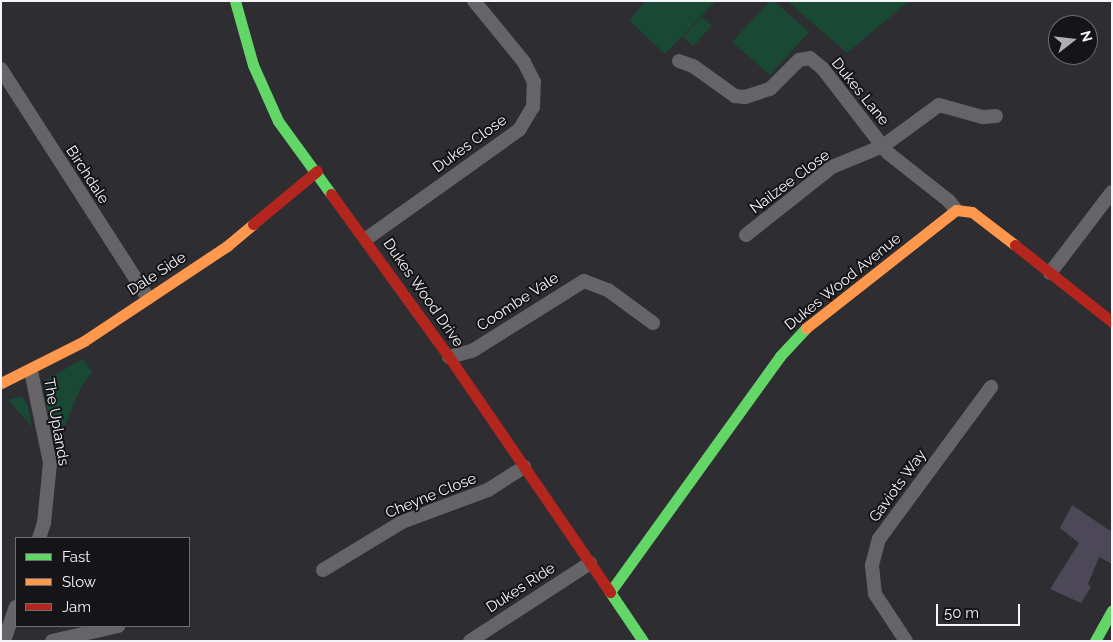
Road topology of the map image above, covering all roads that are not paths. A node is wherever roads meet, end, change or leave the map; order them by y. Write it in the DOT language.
graph roads {
  1 [pos="235,1"];
  2 [pos="474,1"];
  3 [pos="679,61"];
  4 [pos="1,69"];
  5 [pos="996,116"];
  6 [pos="883,146"];
  7 [pos="316,171"];
  8 [pos="1112,192"];
  9 [pos="956,210"];
  10 [pos="746,235"];
  11 [pos="366,240"];
  12 [pos="1050,273"];
  13 [pos="148,298"];
  14 [pos="1112,322"];
  15 [pos="653,323"];
  16 [pos="449,356"];
  17 [pos="31,371"];
  18 [pos="1,384"];
  19 [pos="991,387"];
  20 [pos="524,467"];
  21 [pos="40,537"];
  22 [pos="590,563"];
  23 [pos="324,570"];
  24 [pos="610,592"];
  25 [pos="1112,610"];
  26 [pos="15,611"];
  27 [pos="114,627"];
  28 [pos="6,640"];
  29 [pos="52,641"];
  30 [pos="470,641"];
  31 [pos="643,641"];
  32 [pos="906,641"];
  33 [pos="1095,641"];
  1 -- 7 [label="street, Dukes Wood Drive"];
  2 -- 11 [label="street, Dukes Close"];
  3 -- 6 [label="street, Dukes Lane"];
  4 -- 13 [label="street, Birchdale"];
  5 -- 6 [label="street, Nailzee Close"];
  6 -- 9 [label="street, Dukes Lane"];
  6 -- 10 [label="street, Nailzee Close"];
  7 -- 11 [label="street, Dukes Wood Drive"];
  7 -- 13 [label="street, Dale Side"];
  8 -- 12 [label="street"];
  9 -- 12 [label="street"];
  9 -- 24 [label="street, Dukes Wood Avenue"];
  11 -- 16 [label="street, Dukes Wood Drive"];
  12 -- 14 [label="street"];
  13 -- 17 [label="street, Dale Side"];
  15 -- 16 [label="street, Coombe Vale"];
  16 -- 20 [label="street, Dukes Wood Drive"];
  17 -- 18 [label="street, Dale Side"];
  17 -- 21 [label="street, The Uplands"];
  19 -- 32 [label="street, Gaviots Way"];
  20 -- 22 [label="street, Dukes Wood Drive"];
  20 -- 23 [label="street, Cheyne Close"];
  22 -- 24 [label="street, Dukes Wood Drive"];
  22 -- 30 [label="street, Dukes Ride"];
  24 -- 31 [label="street"];
  25 -- 33 [label="street"];
  26 -- 28 [label="street"];
  27 -- 29 [label="street"];
}
